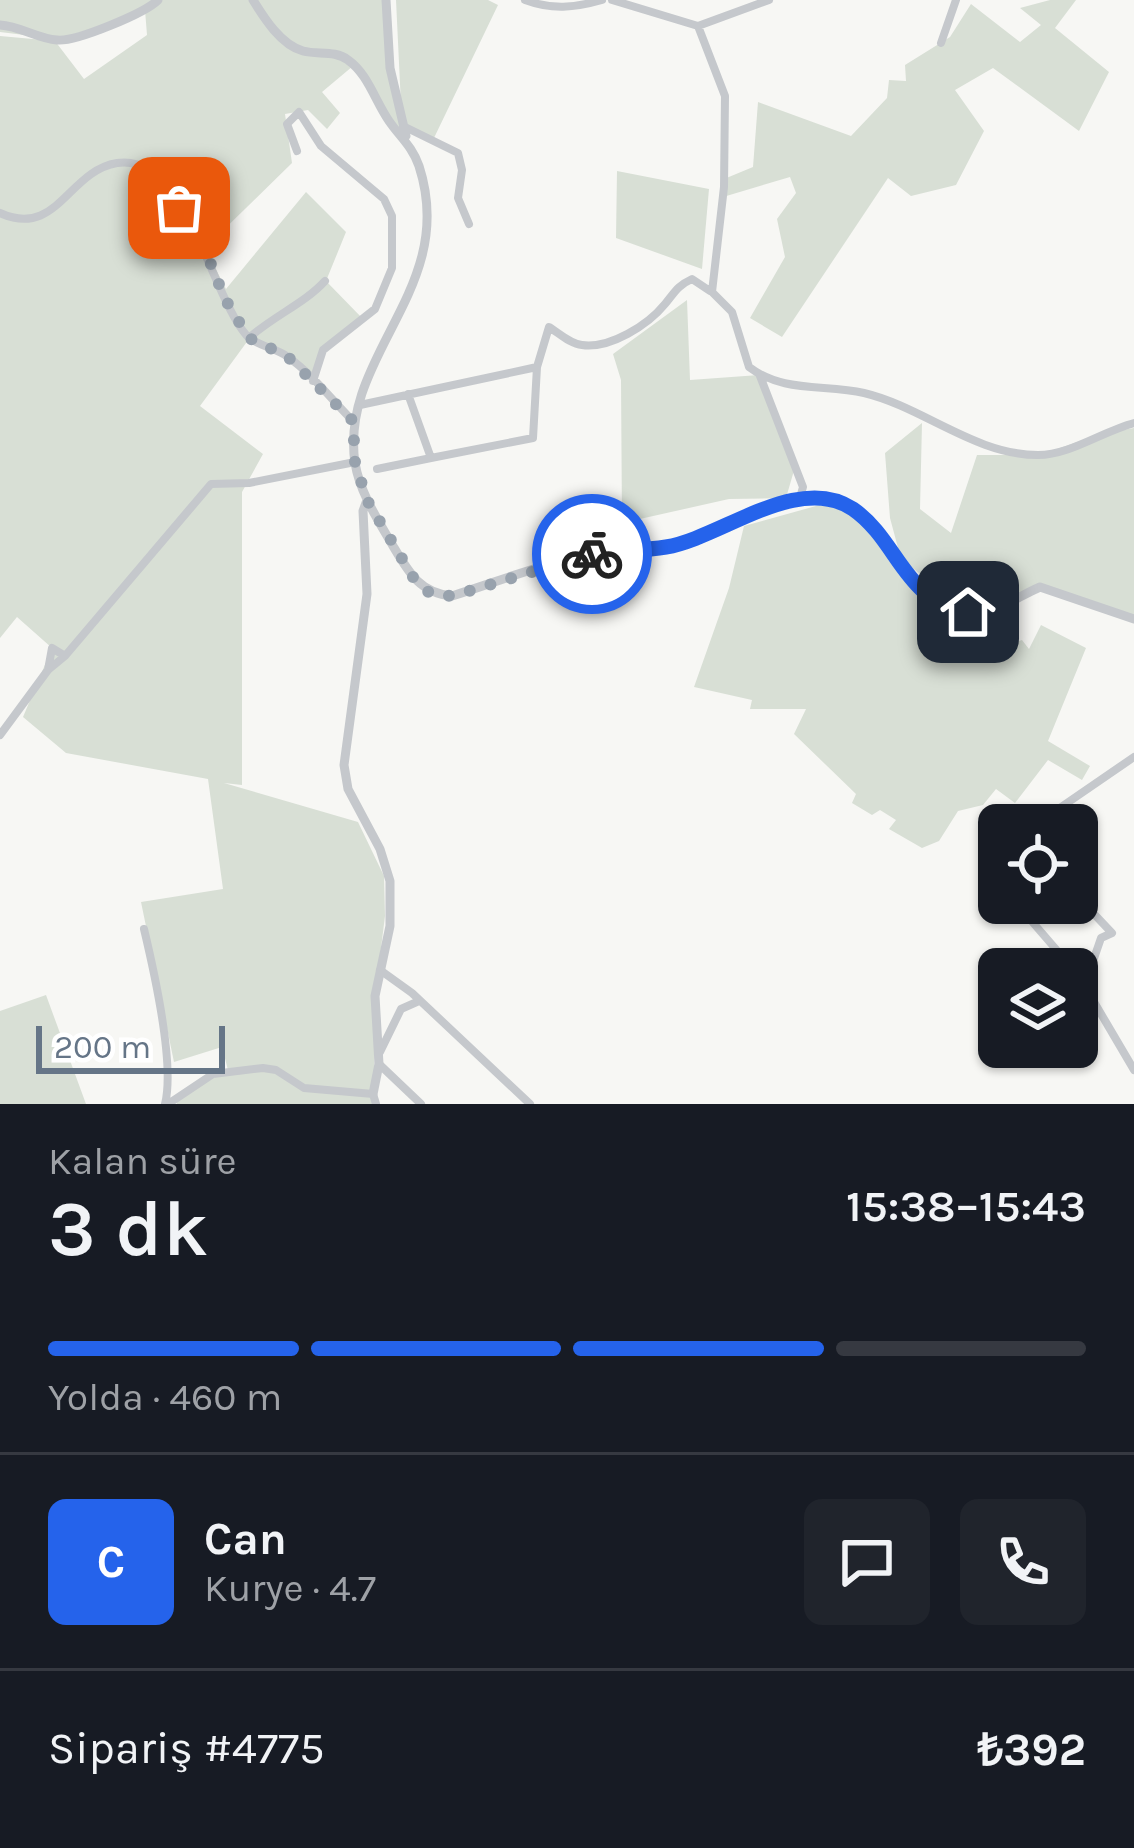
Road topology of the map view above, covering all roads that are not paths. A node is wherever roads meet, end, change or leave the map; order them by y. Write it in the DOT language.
graph roads {
  1 [pos="158,0"];
  2 [pos="253,0"];
  3 [pos="386,0"];
  4 [pos="525,0"];
  5 [pos="602,0"];
  6 [pos="612,0"];
  7 [pos="770,0"];
  8 [pos="956,0"];
  9 [pos="0,25"];
  10 [pos="698,26"];
  11 [pos="941,43"];
  12 [pos="402,126"];
  13 [pos="408,141"];
  14 [pos="297,151"];
  15 [pos="0,213"];
  16 [pos="470,224"];
  17 [pos="326,281"];
  18 [pos="712,292"];
  19 [pos="249,338"];
  20 [pos="537,367"];
  21 [pos="759,375"];
  22 [pos="313,381"];
  23 [pos="408,394"];
  24 [pos="359,405"];
  25 [pos="353,421"];
  26 [pos="1134,423"];
  27 [pos="431,458"];
  28 [pos="355,462"];
  29 [pos="377,469"];
  30 [pos="803,487"];
  31 [pos="816,498"];
  32 [pos="367,500"];
  33 [pos="799,501"];
  34 [pos="1134,619"];
  35 [pos="0,735"];
  36 [pos="1134,757"];
  37 [pos="1066,804"];
  38 [pos="1098,919"];
  39 [pos="1035,924"];
  40 [pos="144,928"];
  41 [pos="1056,948"];
  42 [pos="1098,948"];
  43 [pos="380,970"];
  44 [pos="421,1001"];
  45 [pos="1098,1008"];
  46 [pos="379,1059"];
  47 [pos="1134,1070"];
  48 [pos="375,1099"];
  49 [pos="166,1104"];
  50 [pos="421,1104"];
  51 [pos="530,1104"];
  1 -- 9 [label="street"];
  2 -- 13 [label="street"];
  3 -- 12 [label="street"];
  4 -- 5 [label="street"];
  6 -- 10 [label="street"];
  7 -- 10 [label="street"];
  8 -- 11 [label="street"];
  10 -- 18 [label="street"];
  12 -- 13 [label="street"];
  12 -- 16 [label="street"];
  13 -- 24 [label="street"];
  14 -- 22 [label="street"];
  15 -- 19 [label="street"];
  17 -- 19 [label="street"];
  18 -- 20 [label="street"];
  18 -- 21 [label="street"];
  19 -- 22 [label="street"];
  20 -- 23 [label="street"];
  20 -- 27 [label="street"];
  21 -- 26 [label="street"];
  21 -- 30 [label="street"];
  22 -- 25 [label="street"];
  23 -- 24 [label="street"];
  23 -- 27 [label="street"];
  24 -- 25 [label="street"];
  25 -- 28 [label="street"];
  27 -- 29 [label="street"];
  28 -- 32 [label="street"];
  28 -- 35 [label="street"];
  30 -- 31 [label="street"];
  30 -- 33 [label="street"];
  31 -- 33 [label="street"];
  31 -- 34 [label="street"];
  32 -- 33 [label="street"];
  32 -- 43 [label="street"];
  36 -- 37 [label="street"];
  38 -- 42 [label="street"];
  39 -- 41 [label="street"];
  40 -- 49 [label="street"];
  43 -- 44 [label="street"];
  43 -- 46 [label="street"];
  44 -- 46 [label="street"];
  44 -- 51 [label="street"];
  45 -- 47 [label="street"];
  46 -- 48 [label="street"];
  46 -- 50 [label="street"];
  48 -- 49 [label="street"];
}
